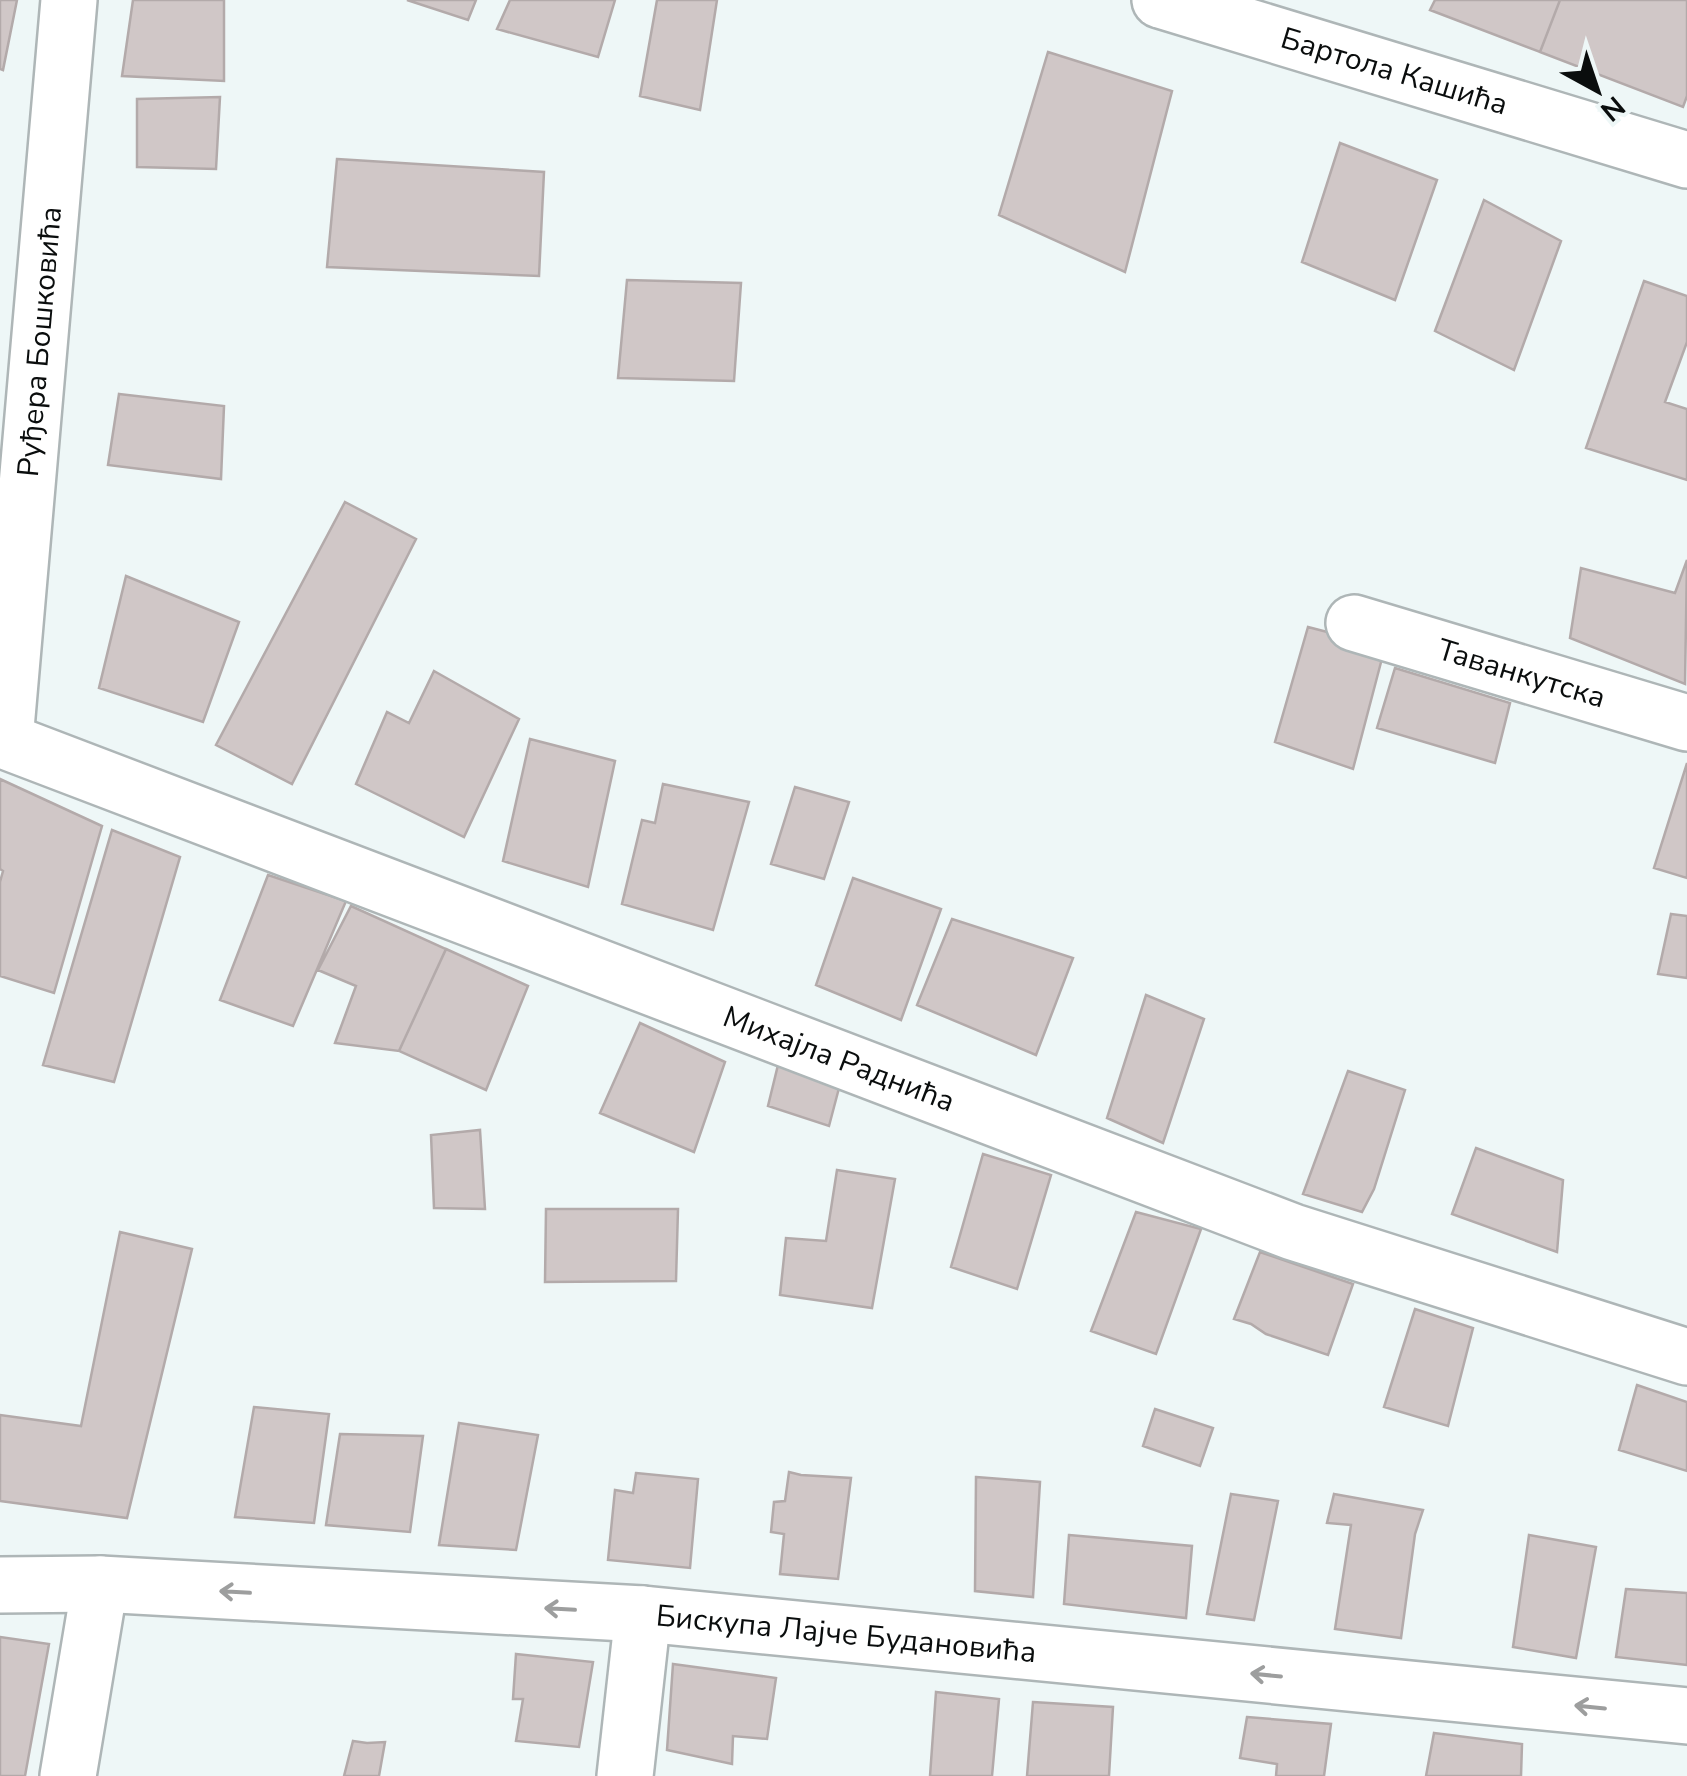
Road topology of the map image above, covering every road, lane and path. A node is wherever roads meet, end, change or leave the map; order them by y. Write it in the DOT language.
graph roads {
  1 [pos="69,0"];
  2 [pos="1160,0"];
  3 [pos="1687,160"];
  4 [pos="1354,623"];
  5 [pos="1687,722"];
  6 [pos="3,740"];
  7 [pos="1687,1357"];
  8 [pos="0,1584"];
  9 [pos="100,1584"];
  10 [pos="643,1614"];
  11 [pos="1687,1716"];
  12 [pos="68,1776"];
  13 [pos="625,1776"];
  1 -- 6 [label="street, Руђера Бошковића"];
  2 -- 3 [label="street, Бартола Кашића"];
  4 -- 5 [label="street, Таванкутска"];
  6 -- 7 [label="street, Михајла Раднића"];
  8 -- 9 [label="street, Бискупа Лајче Будановића"];
  10 -- 9 [label="street, Бискупа Лајче Будановића, one-way"];
  9 -- 12 [label="street"];
  11 -- 10 [label="street, Бискупа Лајче Будановића, one-way"];
  10 -- 13 [label="street"];
}
